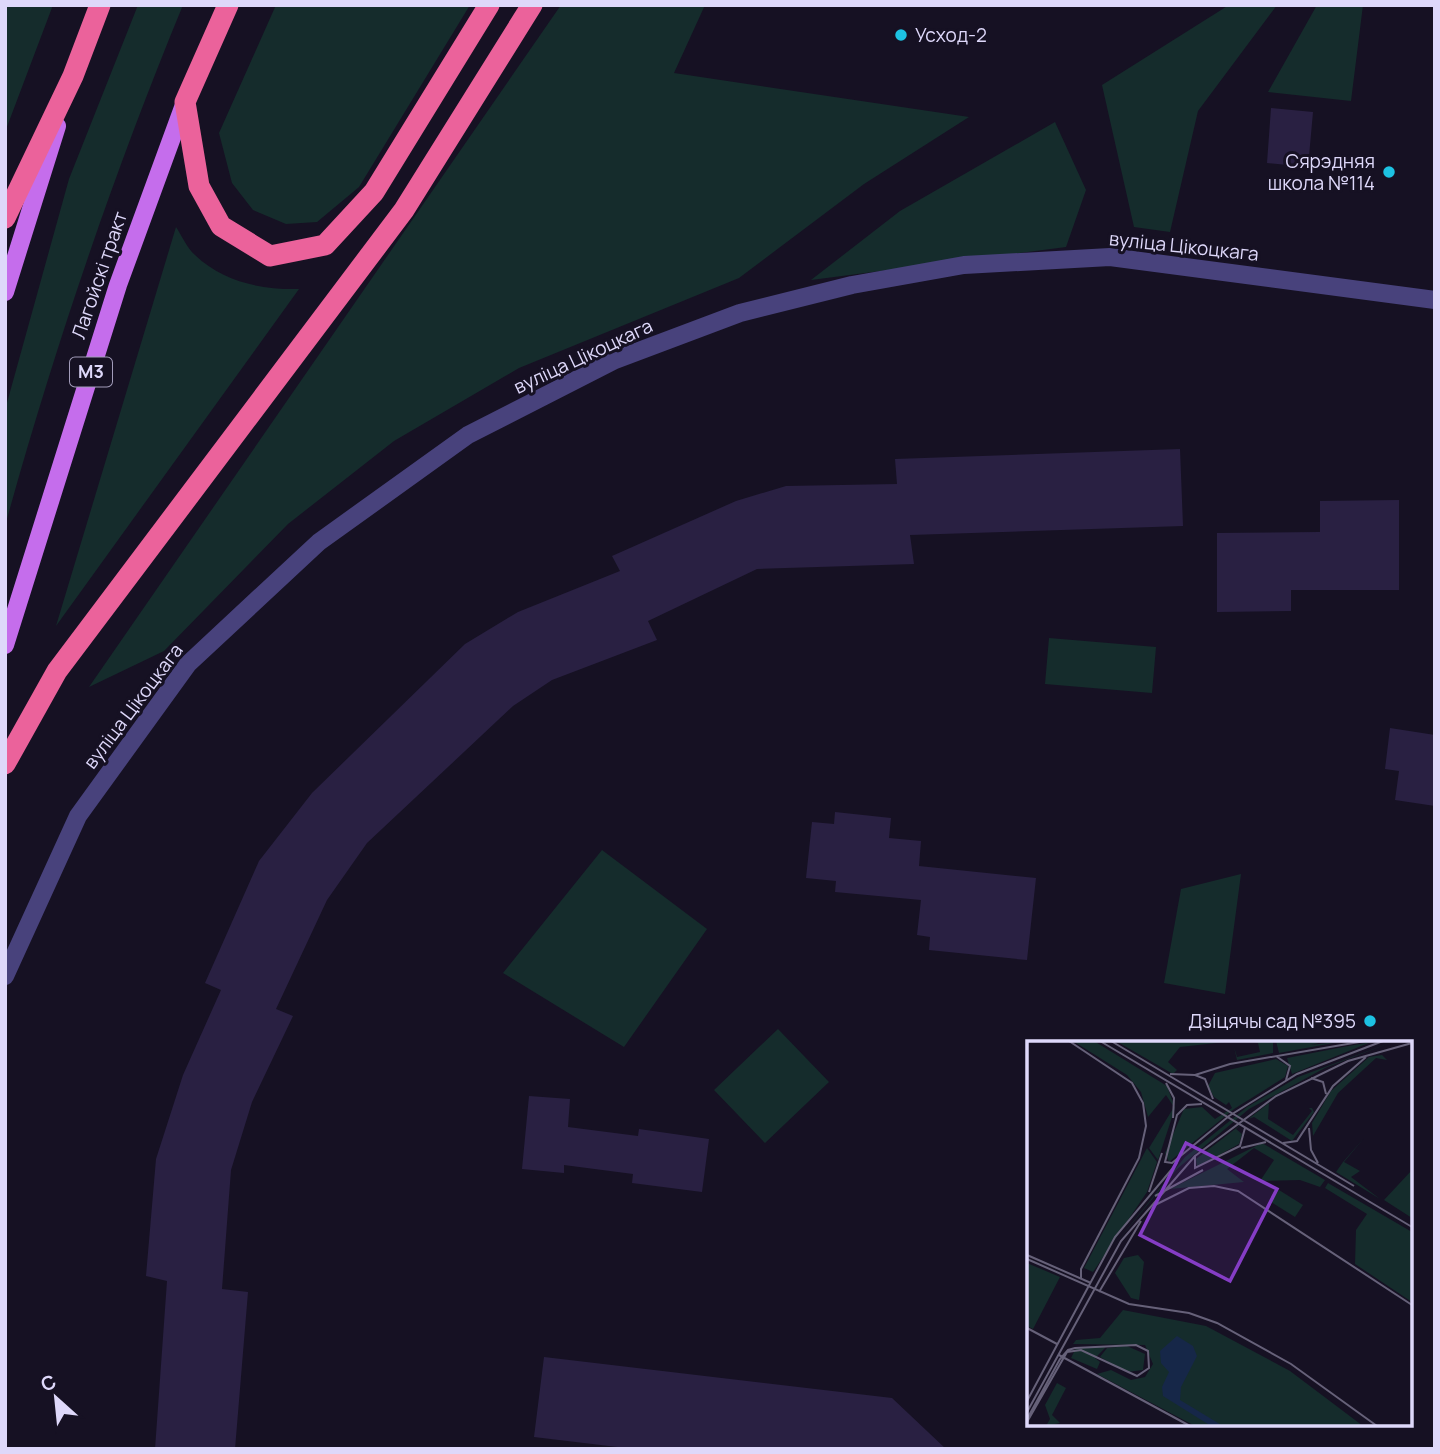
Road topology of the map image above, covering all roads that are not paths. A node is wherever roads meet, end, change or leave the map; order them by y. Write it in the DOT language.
graph roads {
  1 [pos="100,5"];
  2 [pos="228,5"];
  3 [pos="489,5"];
  4 [pos="532,5"];
  5 [pos="73,76"];
  6 [pos="185,102"];
  7 [pos="5,218"];
  8 [pos="5,292"];
  9 [pos="1435,300"];
  10 [pos="5,645"];
  11 [pos="5,764"];
  12 [pos="5,976"];
  1 -- 5 [label="highway"];
  2 -- 6 [label="highway, Лагойскі тракт / М3"];
  3 -- 6 [label="highway"];
  4 -- 11 [label="highway"];
  5 -- 7 [label="highway"];
  5 -- 8 [label="main road"];
  6 -- 10 [label="main road, Лагойскі тракт / М3"];
  9 -- 12 [label="street, вуліца Цікоцкага"];
}
